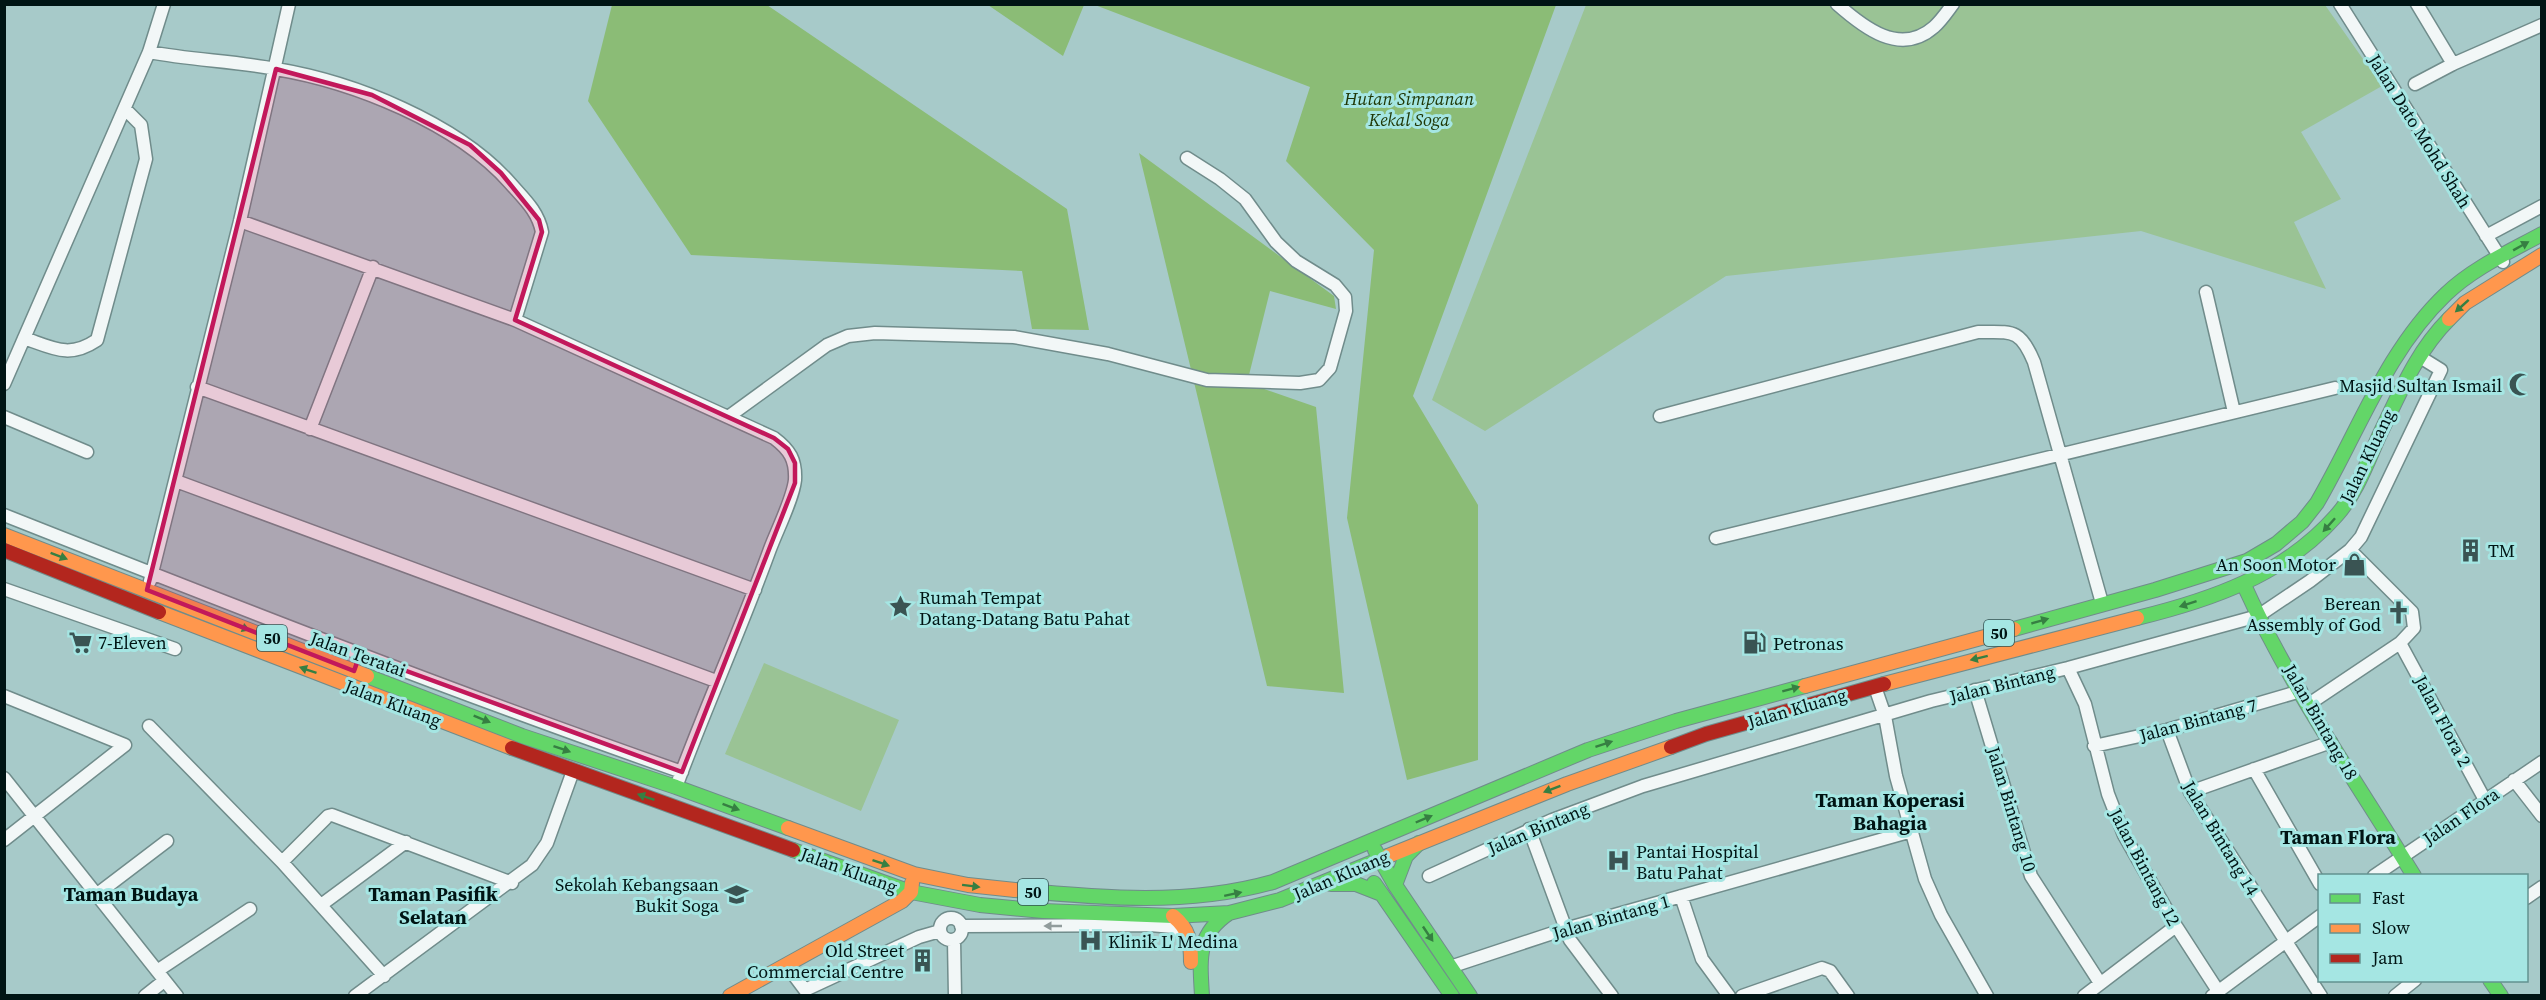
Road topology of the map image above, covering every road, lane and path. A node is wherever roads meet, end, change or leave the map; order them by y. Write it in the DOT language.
graph roads {
  1 [pos="164,4"];
  2 [pos="289,4"];
  3 [pos="1838,4"];
  4 [pos="1953,4"];
  5 [pos="2340,4"];
  6 [pos="2417,4"];
  7 [pos="2541,25"];
  8 [pos="149,52"];
  9 [pos="2453,64"];
  10 [pos="276,69"];
  11 [pos="2415,84"];
  12 [pos="124,109"];
  13 [pos="1187,158"];
  14 [pos="2541,206"];
  15 [pos="240,220"];
  16 [pos="2541,234"];
  17 [pos="2486,236"];
  18 [pos="2541,255"];
  19 [pos="2500,257"];
  20 [pos="373,267"];
  21 [pos="2510,273"];
  22 [pos="2206,292"];
  23 [pos="515,320"];
  24 [pos="24,338"];
  25 [pos="2420,357"];
  26 [pos="4,384"];
  27 [pos="197,387"];
  28 [pos="2335,388"];
  29 [pos="2234,412"];
  30 [pos="1660,416"];
  31 [pos="4,417"];
  32 [pos="728,417"];
  33 [pos="310,429"];
  34 [pos="87,452"];
  35 [pos="2060,457"];
  36 [pos="176,481"];
  37 [pos="4,515"];
  38 [pos="4,535"];
  39 [pos="1716,538"];
  40 [pos="4,550"];
  41 [pos="2350,550"];
  42 [pos="152,574"];
  43 [pos="2244,585"];
  44 [pos="4,589"];
  45 [pos="147,590"];
  46 [pos="755,590"];
  47 [pos="2102,603"];
  48 [pos="2258,616"];
  49 [pos="2400,643"];
  50 [pos="175,649"];
  51 [pos="358,660"];
  52 [pos="2068,668"];
  53 [pos="716,681"];
  54 [pos="1875,687"];
  55 [pos="1975,690"];
  56 [pos="2301,691"];
  57 [pos="4,696"];
  58 [pos="2309,704"];
  59 [pos="1885,716"];
  60 [pos="149,726"];
  61 [pos="2167,730"];
  62 [pos="2331,742"];
  63 [pos="2094,746"];
  64 [pos="2541,762"];
  65 [pos="2254,769"];
  66 [pos="573,771"];
  67 [pos="682,772"];
  68 [pos="4,778"];
  69 [pos="2514,780"];
  70 [pos="676,787"];
  71 [pos="2190,792"];
  72 [pos="2485,800"];
  73 [pos="35,816"];
  74 [pos="702,816"];
  75 [pos="2541,816"];
  76 [pos="1529,829"];
  77 [pos="1912,831"];
  78 [pos="4,840"];
  79 [pos="167,841"];
  80 [pos="1422,841"];
  81 [pos="406,842"];
  82 [pos="1370,842"];
  83 [pos="1355,848"];
  84 [pos="2400,857"];
  85 [pos="1380,860"];
  86 [pos="282,862"];
  87 [pos="1364,866"];
  88 [pos="914,874"];
  89 [pos="2377,874"];
  90 [pos="2413,874"];
  91 [pos="1429,876"];
  92 [pos="2318,882"];
  93 [pos="512,883"];
  94 [pos="1395,885"];
  95 [pos="1318,886"];
  96 [pos="2541,887"];
  97 [pos="911,892"];
  98 [pos="1379,892"];
  99 [pos="96,895"];
  100 [pos="1681,896"];
  101 [pos="2528,897"];
  102 [pos="321,905"];
  103 [pos="250,909"];
  104 [pos="1229,912"];
  105 [pos="1173,916"];
  106 [pos="2318,917"];
  107 [pos="961,926"];
  108 [pos="2176,926"];
  109 [pos="1565,929"];
  110 [pos="940,931"];
  111 [pos="954,940"];
  112 [pos="1191,940"];
  113 [pos="2284,942"];
  114 [pos="787,966"];
  115 [pos="1450,967"];
  116 [pos="160,976"];
  117 [pos="384,976"];
  118 [pos="2414,982"];
  119 [pos="2491,982"];
  120 [pos="2100,983"];
  121 [pos="2220,992"];
  122 [pos="145,996"];
  123 [pos="177,996"];
  124 [pos="355,996"];
  125 [pos="730,996"];
  126 [pos="956,996"];
  127 [pos="1191,996"];
  128 [pos="1202,996"];
  129 [pos="1452,996"];
  130 [pos="1470,996"];
  131 [pos="1612,996"];
  132 [pos="1729,996"];
  133 [pos="1742,996"];
  134 [pos="1848,996"];
  135 [pos="1987,996"];
  136 [pos="2084,996"];
  137 [pos="2320,996"];
  138 [pos="2395,996"];
  139 [pos="2501,996"];
  1 -- 8 [label="street"];
  2 -- 10 [label="street"];
  3 -- 4 [label="street"];
  5 -- 17 [label="street, Jalan Dato Mohd Shah"];
  6 -- 9 [label="street"];
  7 -- 9 [label="street"];
  8 -- 10 [label="street"];
  8 -- 12 [label="street"];
  9 -- 11 [label="street"];
  10 -- 15 [label="street"];
  10 -- 23 [label="street"];
  12 -- 24 [label="street"];
  12 -- 24 [label="street"];
  13 -- 32 [label="street"];
  14 -- 17 [label="street"];
  15 -- 20 [label="street"];
  15 -- 27 [label="street"];
  19 -- 16 [label="main road, Jalan Kluang / 50, one-way"];
  17 -- 19 [label="street, Jalan Dato Mohd Shah"];
  18 -- 21 [label="main road, Jalan Kluang / 50"];
  19 -- 21 [label="street, Jalan Dato Mohd Shah"];
  19 -- 47 [label="main road, Jalan Kluang / 50"];
  20 -- 23 [label="street"];
  20 -- 33 [label="street"];
  21 -- 25 [label="main road, Jalan Kluang / 50, one-way"];
  22 -- 29 [label="street"];
  23 -- 32 [label="street"];
  24 -- 26 [label="street"];
  25 -- 41 [label="street, Jalan Bintang"];
  25 -- 43 [label="main road, Jalan Kluang / 50, one-way"];
  27 -- 33 [label="street"];
  27 -- 36 [label="street"];
  28 -- 29 [label="street"];
  29 -- 35 [label="street"];
  30 -- 35 [label="street"];
  31 -- 34 [label="street"];
  32 -- 46 [label="street"];
  33 -- 46 [label="street"];
  35 -- 39 [label="street"];
  35 -- 47 [label="street"];
  36 -- 42 [label="street"];
  36 -- 53 [label="street"];
  37 -- 42 [label="street, Jalan Teratai"];
  38 -- 45 [label="main road, Jalan Kluang / 50, one-way"];
  66 -- 40 [label="main road, Jalan Kluang / 50, one-way"];
  41 -- 48 [label="street, Jalan Bintang"];
  41 -- 49 [label="street"];
  42 -- 45 [label="street"];
  42 -- 51 [label="street, Jalan Teratai"];
  43 -- 48 [label="main road, Jalan Bintang 18"];
  43 -- 54 [label="main road, Jalan Kluang / 50, one-way"];
  44 -- 50 [label="street"];
  45 -- 51 [label="main road, Jalan Kluang / 50, one-way"];
  46 -- 53 [label="street"];
  82 -- 47 [label="main road, Jalan Kluang / 50, one-way"];
  48 -- 52 [label="street, Jalan Bintang"];
  48 -- 56 [label="main road, Jalan Bintang 18"];
  49 -- 58 [label="street"];
  49 -- 72 [label="street, Jalan Flora 2"];
  51 -- 67 [label="street, Jalan Teratai"];
  51 -- 70 [label="main road, Jalan Kluang / 50, one-way"];
  52 -- 55 [label="street, Jalan Bintang"];
  52 -- 63 [label="street, Jalan Bintang 12"];
  53 -- 67 [label="street"];
  54 -- 59 [label="street"];
  54 -- 80 [label="main road, Jalan Kluang / 50, one-way"];
  55 -- 59 [label="street, Jalan Bintang"];
  55 -- 120 [label="street, Jalan Bintang 10"];
  56 -- 58 [label="main road, Jalan Bintang 18"];
  56 -- 61 [label="street, Jalan Bintang 7"];
  57 -- 73 [label="street"];
  58 -- 62 [label="main road, Jalan Bintang 18"];
  59 -- 76 [label="street, Jalan Bintang"];
  59 -- 77 [label="street"];
  60 -- 86 [label="street"];
  61 -- 63 [label="street, Jalan Bintang 7"];
  61 -- 71 [label="street, Jalan Bintang 14"];
  62 -- 65 [label="street"];
  62 -- 84 [label="main road, Jalan Bintang 18"];
  63 -- 108 [label="street, Jalan Bintang 12"];
  64 -- 69 [label="street, Jalan Flora"];
  65 -- 71 [label="street"];
  65 -- 92 [label="street"];
  74 -- 66 [label="main road, Jalan Kluang / 50, one-way"];
  66 -- 93 [label="street"];
  67 -- 70 [label="street"];
  68 -- 73 [label="street"];
  69 -- 72 [label="street, Jalan Flora"];
  69 -- 75 [label="street"];
  70 -- 74 [label="main road"];
  70 -- 88 [label="main road, Jalan Kluang / 50, one-way"];
  71 -- 113 [label="street, Jalan Bintang 14"];
  72 -- 84 [label="street, Jalan Flora"];
  73 -- 78 [label="street"];
  73 -- 99 [label="street"];
  74 -- 97 [label="main road, Jalan Kluang / 50"];
  76 -- 91 [label="street, Jalan Bintang"];
  76 -- 109 [label="street"];
  77 -- 100 [label="street, Jalan Bintang 1"];
  77 -- 135 [label="street"];
  79 -- 99 [label="street"];
  80 -- 85 [label="main road, Jalan Kluang / 50"];
  80 -- 94 [label="main road"];
  81 -- 86 [label="street"];
  81 -- 93 [label="street"];
  81 -- 102 [label="street"];
  82 -- 83 [label="main road, Jalan Kluang / 50"];
  82 -- 85 [label="main road"];
  83 -- 87 [label="main road"];
  88 -- 83 [label="main road, Jalan Kluang / 50, one-way"];
  84 -- 89 [label="street, Jalan Flora"];
  84 -- 90 [label="main road"];
  85 -- 87 [label="main road, Jalan Kluang / 50"];
  85 -- 94 [label="main road"];
  86 -- 102 [label="street"];
  87 -- 95 [label="main road, Jalan Kluang / 50"];
  87 -- 98 [label="main road"];
  88 -- 97 [label="main road"];
  93 -- 117 [label="street"];
  94 -- 115 [label="main road, one-way"];
  95 -- 98 [label="main road"];
  95 -- 104 [label="main road, Jalan Kluang / 50"];
  96 -- 101 [label="street"];
  97 -- 105 [label="main road, Jalan Kluang / 50"];
  97 -- 114 [label="main road"];
  98 -- 129 [label="main road"];
  99 -- 116 [label="street"];
  100 -- 109 [label="street, Jalan Bintang 1"];
  100 -- 132 [label="street"];
  102 -- 117 [label="street"];
  103 -- 116 [label="street"];
  104 -- 105 [label="main road, Jalan Kluang / 50"];
  104 -- 128 [label="main road"];
  105 -- 112 [label="main road"];
  106 -- 113 [label="street"];
  107 -- 110 [label="street"];
  107 -- 111 [label="street"];
  112 -- 107 [label="street, one-way"];
  108 -- 120 [label="street"];
  108 -- 121 [label="street, Jalan Bintang 12"];
  109 -- 115 [label="street, Jalan Bintang 1"];
  109 -- 131 [label="street"];
  110 -- 111 [label="street"];
  110 -- 114 [label="street"];
  111 -- 126 [label="street"];
  112 -- 127 [label="main road"];
  113 -- 121 [label="street"];
  113 -- 137 [label="street, Jalan Bintang 14"];
  114 -- 125 [label="main road"];
  115 -- 130 [label="main road"];
  116 -- 122 [label="street"];
  116 -- 123 [label="street"];
  117 -- 124 [label="street"];
  118 -- 138 [label="street"];
  119 -- 139 [label="main road"];
  120 -- 136 [label="street"];
  133 -- 134 [label="street"];
}
